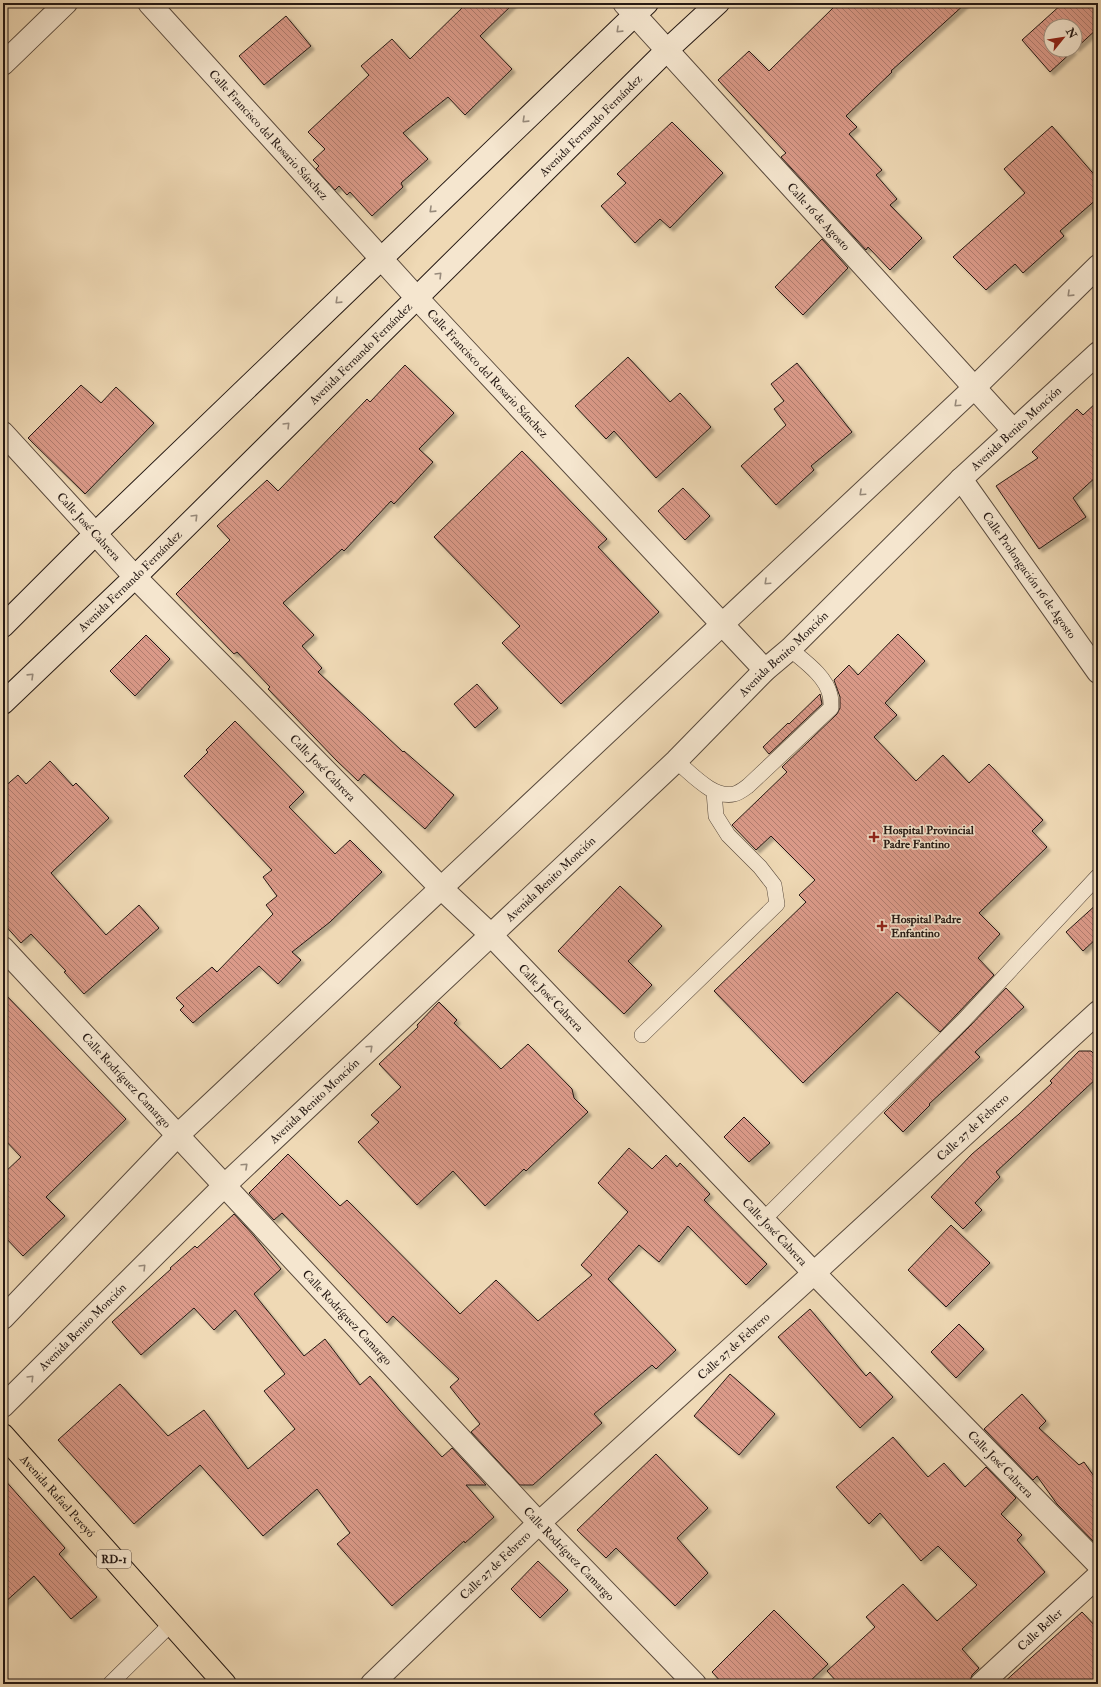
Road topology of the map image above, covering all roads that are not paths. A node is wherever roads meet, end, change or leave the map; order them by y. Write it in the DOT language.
graph roads {
  1 [pos="66,3"];
  2 [pos="149,3"];
  3 [pos="718,3"];
  4 [pos="635,7"];
  5 [pos="667,50"];
  6 [pos="3,64"];
  7 [pos="381,259"];
  8 [pos="1098,266"];
  9 [pos="416,297"];
  10 [pos="1098,353"];
  11 [pos="974,388"];
  12 [pos="1013,430"];
  13 [pos="3,433"];
  14 [pos="961,479"];
  15 [pos="95,534"];
  16 [pos="135,577"];
  17 [pos="723,624"];
  18 [pos="3,626"];
  19 [pos="790,649"];
  20 [pos="765,670"];
  21 [pos="1098,672"];
  22 [pos="3,703"];
  23 [pos="676,760"];
  24 [pos="714,792"];
  25 [pos="1098,876"];
  26 [pos="440,887"];
  27 [pos="490,934"];
  28 [pos="3,948"];
  29 [pos="1098,1012"];
  30 [pos="642,1035"];
  31 [pos="178,1135"];
  32 [pos="225,1185"];
  33 [pos="763,1220"];
  34 [pos="814,1273"];
  35 [pos="3,1318"];
  36 [pos="3,1406"];
  37 [pos="3,1434"];
  38 [pos="540,1523"];
  39 [pos="1098,1564"];
  40 [pos="1098,1576"];
  41 [pos="171,1624"];
  42 [pos="110,1684"];
  43 [pos="225,1684"];
  44 [pos="372,1684"];
  45 [pos="695,1684"];
  46 [pos="981,1684"];
  1 -- 6 [label="street"];
  2 -- 7 [label="street, Calle Francisco del Rosario Sánchez"];
  3 -- 5 [label="street, Avenida Fernando Fernández"];
  4 -- 5 [label="street, Calle 16 de Agosto"];
  4 -- 7 [label="street, one-way"];
  9 -- 5 [label="street, Avenida Fernando Fernández, one-way"];
  5 -- 11 [label="street, Calle 16 de Agosto"];
  7 -- 9 [label="street, Calle Francisco del Rosario Sánchez"];
  7 -- 15 [label="street, one-way"];
  8 -- 11 [label="street, one-way"];
  16 -- 9 [label="street, Avenida Fernando Fernández, one-way"];
  9 -- 17 [label="street, Calle Francisco del Rosario Sánchez"];
  10 -- 12 [label="street, Avenida Benito Monción"];
  11 -- 12 [label="street, Calle 16 de Agosto"];
  11 -- 17 [label="street, one-way"];
  12 -- 14 [label="street, Avenida Benito Monción"];
  13 -- 15 [label="street, Calle José Cabrera"];
  14 -- 19 [label="street, Avenida Benito Monción"];
  14 -- 21 [label="street, Calle Prolongación 16 de Agosto"];
  15 -- 16 [label="street, Calle José Cabrera"];
  15 -- 18 [label="street"];
  22 -- 16 [label="street, Avenida Fernando Fernández, one-way"];
  16 -- 26 [label="street, Calle José Cabrera"];
  17 -- 20 [label="street, Calle Francisco del Rosario Sánchez"];
  17 -- 26 [label="street"];
  19 -- 20 [label="street, Avenida Benito Monción"];
  19 -- 24 [label="lane"];
  20 -- 23 [label="street, Avenida Benito Monción"];
  23 -- 24 [label="lane"];
  23 -- 27 [label="street, Avenida Benito Monción"];
  24 -- 30 [label="lane"];
  25 -- 33 [label="lane"];
  26 -- 27 [label="street, Calle José Cabrera"];
  26 -- 31 [label="street"];
  32 -- 27 [label="street, Avenida Benito Monción, one-way"];
  27 -- 33 [label="street, Calle José Cabrera"];
  28 -- 31 [label="street, Calle Rodríguez Camargo"];
  29 -- 34 [label="street, Calle 27 de Febrero"];
  31 -- 32 [label="street, Calle Rodríguez Camargo"];
  31 -- 35 [label="street"];
  36 -- 32 [label="street, Avenida Benito Monción, one-way"];
  32 -- 38 [label="street, Calle Rodríguez Camargo"];
  33 -- 34 [label="street, Calle José Cabrera"];
  34 -- 38 [label="street, Calle 27 de Febrero"];
  34 -- 39 [label="street, Calle José Cabrera"];
  37 -- 41 [label="main road, Avenida Rafael Pereyó / RD-1"];
  38 -- 44 [label="street, Calle 27 de Febrero"];
  38 -- 45 [label="street, Calle Rodríguez Camargo"];
  40 -- 46 [label="street, Calle Beller"];
  41 -- 42 [label="lane"];
  41 -- 43 [label="main road, Avenida Rafael Pereyó / RD-1"];
}
